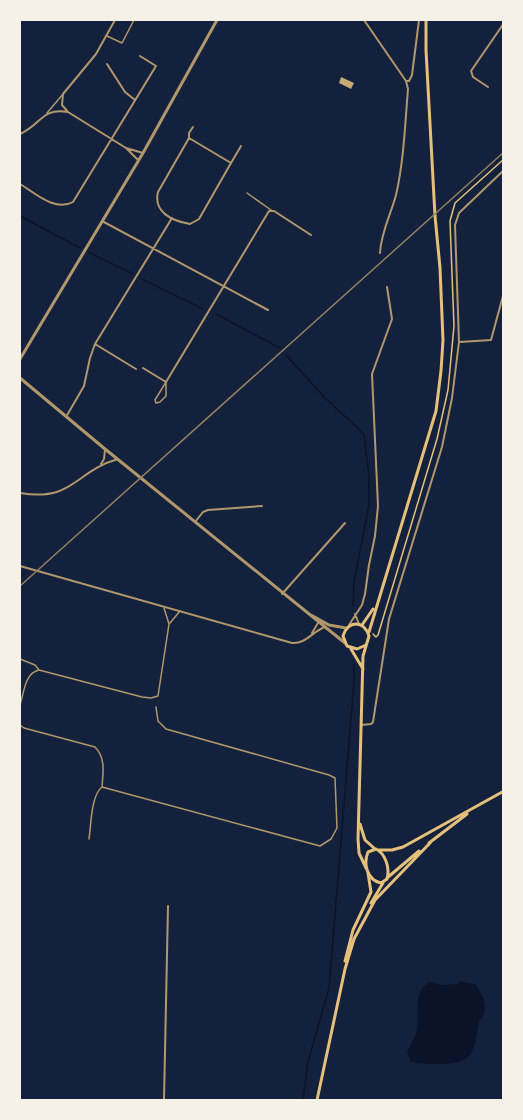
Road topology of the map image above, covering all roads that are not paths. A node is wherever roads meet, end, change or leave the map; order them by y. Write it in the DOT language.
graph roads {
  1 [pos="114,20"];
  2 [pos="134,20"];
  3 [pos="217,20"];
  4 [pos="364,20"];
  5 [pos="419,20"];
  6 [pos="426,20"];
  7 [pos="504,23"];
  8 [pos="106,35"];
  9 [pos="140,56"];
  10 [pos="107,64"];
  11 [pos="406,81"];
  12 [pos="488,87"];
  13 [pos="63,94"];
  14 [pos="135,100"];
  15 [pos="68,112"];
  16 [pos="46,114"];
  17 [pos="192,127"];
  18 [pos="20,134"];
  19 [pos="189,138"];
  20 [pos="111,139"];
  21 [pos="241,146"];
  22 [pos="126,148"];
  23 [pos="143,153"];
  24 [pos="138,160"];
  25 [pos="231,163"];
  26 [pos="503,173"];
  27 [pos="20,184"];
  28 [pos="247,193"];
  29 [pos="271,210"];
  30 [pos="172,218"];
  31 [pos="102,221"];
  32 [pos="311,235"];
  33 [pos="153,249"];
  34 [pos="381,253"];
  35 [pos="224,287"];
  36 [pos="387,287"];
  37 [pos="504,292"];
  38 [pos="268,310"];
  39 [pos="459,342"];
  40 [pos="95,344"];
  41 [pos="20,359"];
  42 [pos="142,368"];
  43 [pos="136,369"];
  44 [pos="20,378"];
  45 [pos="166,382"];
  46 [pos="66,417"];
  47 [pos="105,449"];
  48 [pos="118,459"];
  49 [pos="99,466"];
  50 [pos="20,493"];
  51 [pos="262,506"];
  52 [pos="195,522"];
  53 [pos="345,523"];
  54 [pos="20,566"];
  55 [pos="282,594"];
  56 [pos="164,607"];
  57 [pos="374,608"];
  58 [pos="180,611"];
  59 [pos="304,611"];
  60 [pos="355,614"];
  61 [pos="318,623"];
  62 [pos="169,624"];
  63 [pos="360,624"];
  64 [pos="329,625"];
  65 [pos="325,627"];
  66 [pos="348,627"];
  67 [pos="369,633"];
  68 [pos="311,636"];
  69 [pos="345,643"];
  70 [pos="366,645"];
  71 [pos="350,648"];
  72 [pos="20,659"];
  73 [pos="39,670"];
  74 [pos="363,670"];
  75 [pos="20,705"];
  76 [pos="156,707"];
  77 [pos="20,725"];
  78 [pos="361,725"];
  79 [pos="102,788"];
  80 [pos="504,791"];
  81 [pos="483,803"];
  82 [pos="359,819"];
  83 [pos="89,839"];
  84 [pos="430,843"];
  85 [pos="376,849"];
  86 [pos="366,868"];
  87 [pos="368,873"];
  88 [pos="387,878"];
  89 [pos="384,882"];
  90 [pos="168,906"];
  91 [pos="364,919"];
  92 [pos="345,969"];
  93 [pos="164,1101"];
  94 [pos="317,1101"];
  1 -- 8 [label="street"];
  2 -- 8 [label="lane"];
  3 -- 23 [label="street"];
  4 -- 11 [label="street"];
  5 -- 11 [label="street"];
  6 -- 57 [label="main road"];
  7 -- 12 [label="street"];
  8 -- 13 [label="street"];
  9 -- 14 [label="street"];
  10 -- 14 [label="street"];
  11 -- 34 [label="street"];
  13 -- 15 [label="street"];
  13 -- 16 [label="lane"];
  14 -- 20 [label="street"];
  15 -- 16 [label="street"];
  15 -- 20 [label="street"];
  16 -- 18 [label="street"];
  17 -- 19 [label="street"];
  19 -- 25 [label="street"];
  19 -- 30 [label="street"];
  20 -- 22 [label="street"];
  20 -- 27 [label="street"];
  21 -- 25 [label="street"];
  22 -- 23 [label="street"];
  22 -- 24 [label="street"];
  23 -- 24 [label="street"];
  24 -- 31 [label="street"];
  25 -- 30 [label="street"];
  26 -- 39 [label="street"];
  28 -- 29 [label="lane"];
  29 -- 32 [label="street"];
  29 -- 35 [label="street"];
  30 -- 33 [label="street"];
  31 -- 33 [label="street"];
  31 -- 41 [label="street"];
  33 -- 35 [label="street"];
  33 -- 40 [label="street"];
  35 -- 38 [label="street"];
  35 -- 45 [label="street"];
  36 -- 60 [label="street"];
  37 -- 39 [label="street"];
  39 -- 78 [label="street"];
  40 -- 43 [label="street"];
  40 -- 46 [label="street"];
  42 -- 45 [label="street"];
  44 -- 46 [label="street"];
  45 -- 45 [label="lane"];
  46 -- 47 [label="street"];
  47 -- 48 [label="street"];
  47 -- 49 [label="street"];
  48 -- 49 [label="street"];
  48 -- 52 [label="street"];
  49 -- 50 [label="street"];
  51 -- 52 [label="street"];
  52 -- 55 [label="street"];
  53 -- 55 [label="street"];
  54 -- 56 [label="street"];
  55 -- 59 [label="street"];
  56 -- 58 [label="street"];
  56 -- 62 [label="lane"];
  57 -- 63 [label="main road"];
  57 -- 67 [label="main road"];
  58 -- 62 [label="lane"];
  58 -- 68 [label="street"];
  59 -- 61 [label="street"];
  59 -- 64 [label="street"];
  60 -- 63 [label="street"];
  60 -- 66 [label="street"];
  61 -- 64 [label="street"];
  61 -- 65 [label="street"];
  61 -- 68 [label="street"];
  62 -- 73 [label="lane"];
  63 -- 66 [label="main road"];
  63 -- 67 [label="main road"];
  64 -- 66 [label="street"];
  65 -- 68 [label="street"];
  65 -- 69 [label="street"];
  66 -- 69 [label="main road"];
  67 -- 70 [label="main road"];
  69 -- 71 [label="main road"];
  70 -- 71 [label="main road"];
  70 -- 74 [label="main road"];
  71 -- 74 [label="main road"];
  72 -- 73 [label="lane"];
  73 -- 75 [label="lane"];
  74 -- 78 [label="main road"];
  76 -- 79 [label="lane"];
  77 -- 79 [label="lane"];
  78 -- 82 [label="main road"];
  79 -- 83 [label="lane"];
  80 -- 81 [label="main road"];
  81 -- 84 [label="main road"];
  81 -- 85 [label="main road"];
  82 -- 85 [label="main road"];
  82 -- 86 [label="main road"];
  84 -- 88 [label="main road"];
  84 -- 91 [label="main road"];
  85 -- 86 [label="main road"];
  85 -- 88 [label="main road"];
  86 -- 87 [label="main road"];
  87 -- 89 [label="main road"];
  87 -- 92 [label="main road"];
  88 -- 89 [label="main road"];
  89 -- 91 [label="main road"];
  90 -- 93 [label="street"];
  91 -- 92 [label="main road"];
  92 -- 94 [label="main road"];
}
